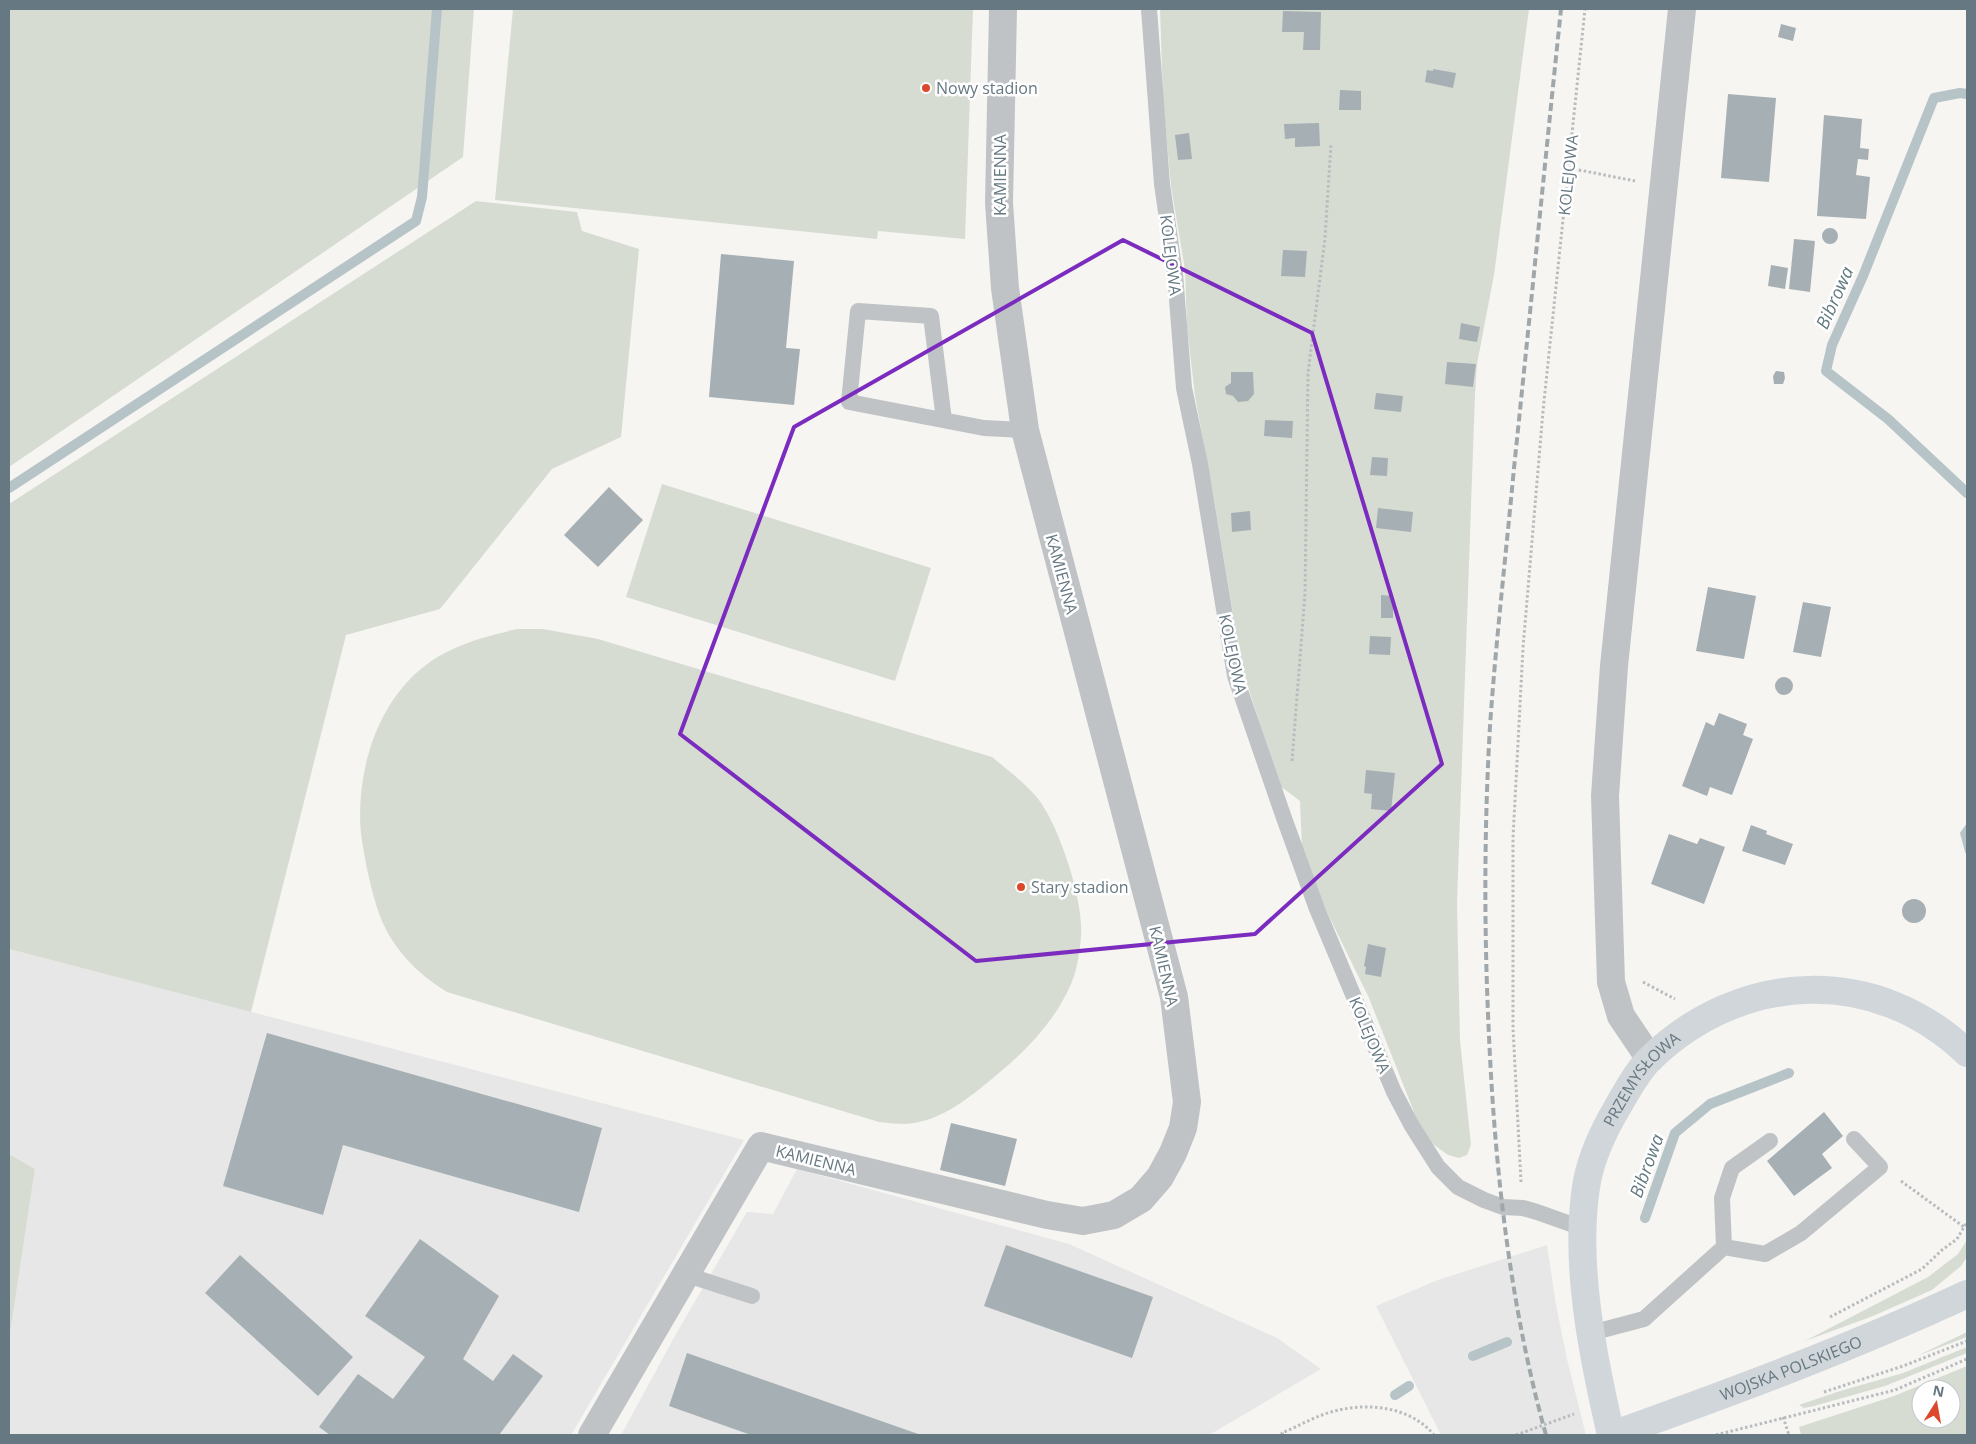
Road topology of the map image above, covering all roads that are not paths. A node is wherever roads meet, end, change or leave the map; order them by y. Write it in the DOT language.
graph roads {
  1 [pos="1003,9"];
  2 [pos="1149,9"];
  3 [pos="1682,9"];
  4 [pos="944,420"];
  5 [pos="1025,430"];
  6 [pos="1967,1054"];
  7 [pos="1650,1059"];
  8 [pos="1854,1139"];
  9 [pos="1770,1141"];
  10 [pos="1582,1228"];
  11 [pos="1724,1247"];
  12 [pos="687,1275"];
  13 [pos="1967,1294"];
  14 [pos="752,1296"];
  15 [pos="1591,1333"];
  16 [pos="592,1435"];
  17 [pos="1611,1435"];
  1 -- 5 [label="street, KAMIENNA"];
  2 -- 10 [label="lane, KOLEJOWA"];
  3 -- 7 [label="street"];
  4 -- 4 [label="lane"];
  4 -- 5 [label="lane"];
  5 -- 12 [label="street, KAMIENNA"];
  6 -- 7 [label="main road, PRZEMYSŁOWA"];
  7 -- 10 [label="main road, PRZEMYSŁOWA"];
  8 -- 11 [label="lane"];
  9 -- 11 [label="lane"];
  10 -- 15 [label="main road, PRZEMYSŁOWA"];
  11 -- 15 [label="lane"];
  12 -- 14 [label="lane"];
  12 -- 16 [label="street, KAMIENNA"];
  13 -- 17 [label="main road, WOJSKA POLSKIEGO"];
  15 -- 17 [label="main road, PRZEMYSŁOWA"];
}
